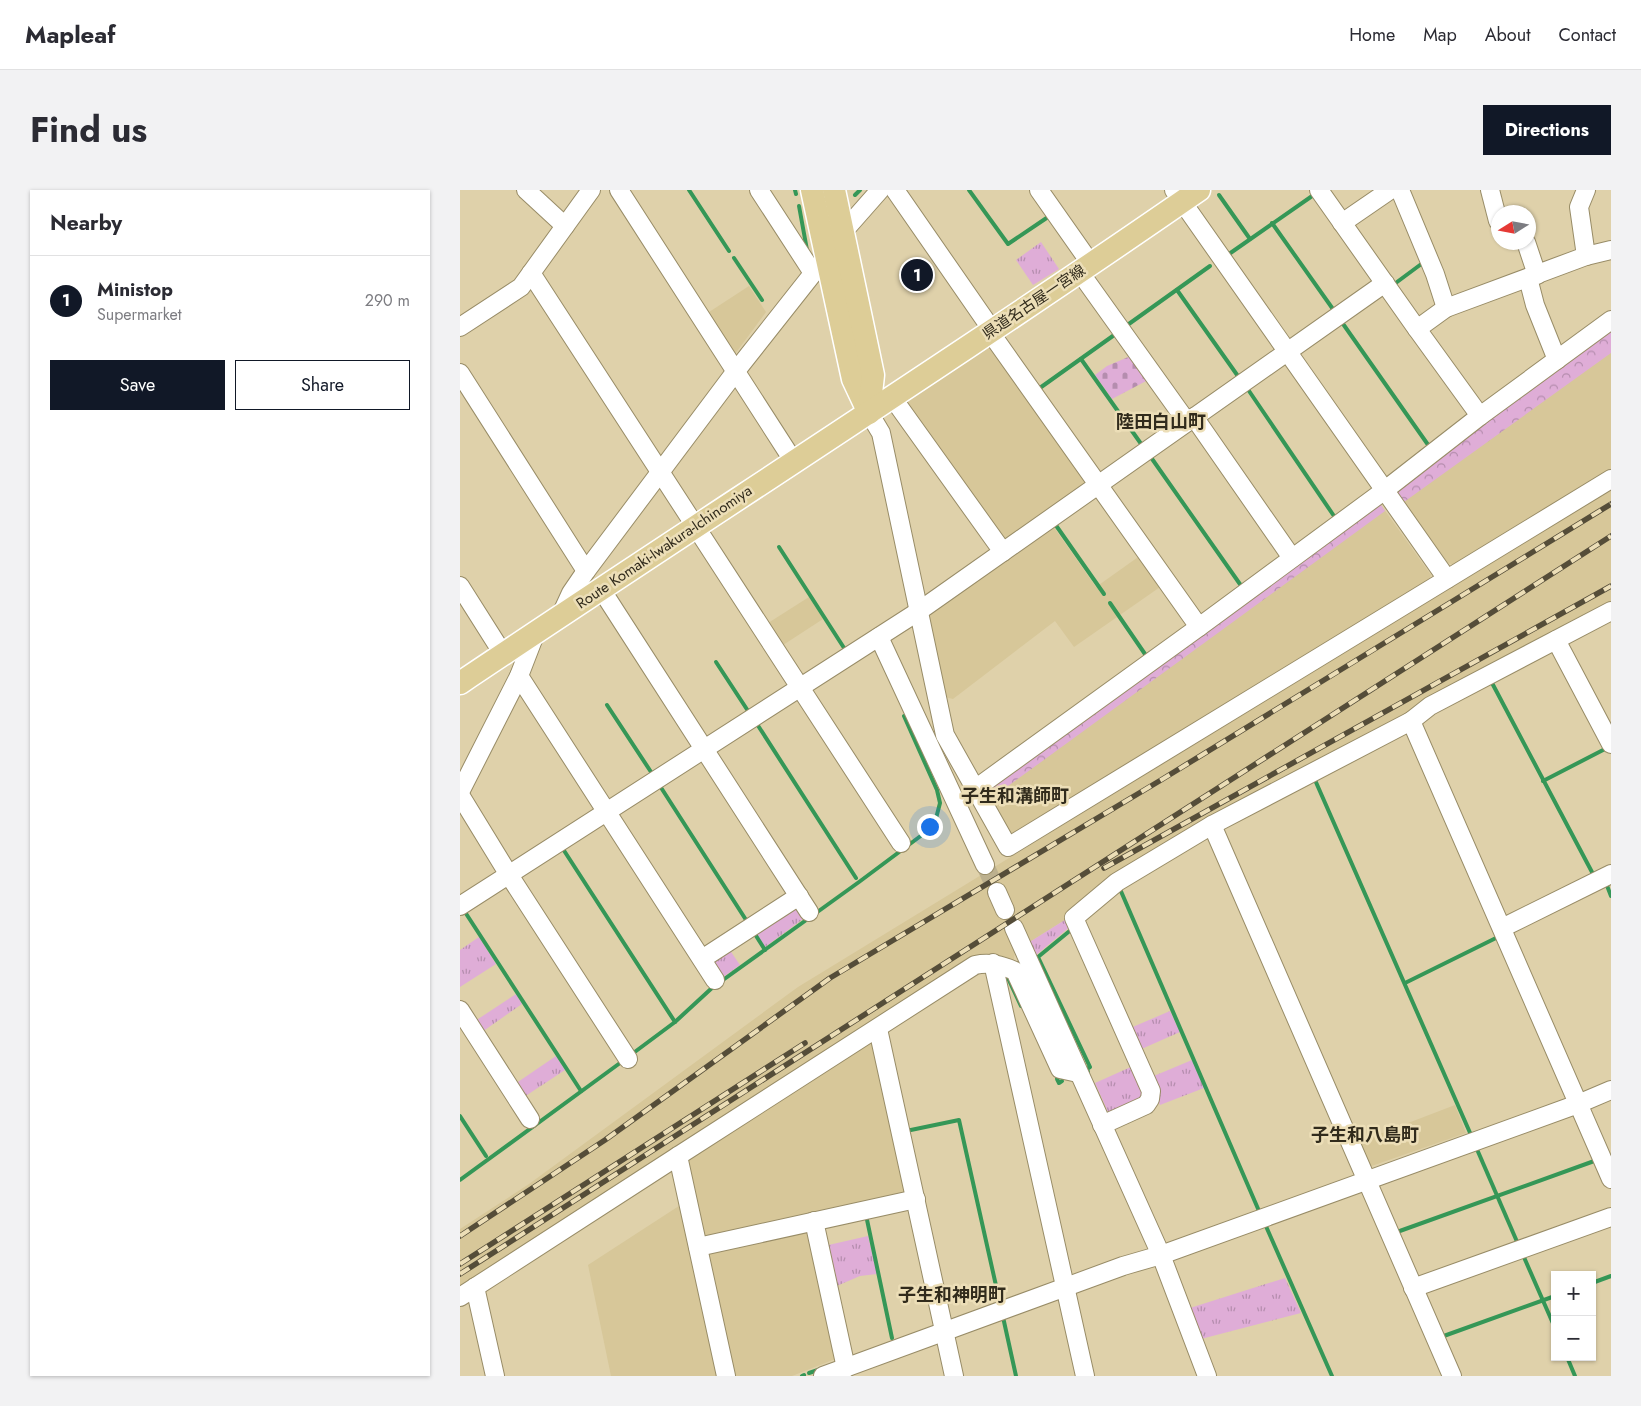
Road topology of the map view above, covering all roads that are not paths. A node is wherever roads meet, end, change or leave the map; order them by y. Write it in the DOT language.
graph roads {
  1 [pos="526,190"];
  2 [pos="592,190"];
  3 [pos="619,190"];
  4 [pos="759,190"];
  5 [pos="812,190"];
  6 [pos="834,190"];
  7 [pos="880,190"];
  8 [pos="895,190"];
  9 [pos="1039,190"];
  10 [pos="1319,190"];
  11 [pos="1390,190"];
  12 [pos="1400,190"];
  13 [pos="1490,190"];
  14 [pos="1586,190"];
  15 [pos="1594,190"];
  16 [pos="1185,194"];
  17 [pos="1494,205"];
  18 [pos="1342,223"];
  19 [pos="565,226"];
  20 [pos="843,232"];
  21 [pos="1527,250"];
  22 [pos="1611,250"];
  23 [pos="1586,256"];
  24 [pos="820,265"];
  25 [pos="1085,268"];
  26 [pos="531,273"];
  27 [pos="1532,276"];
  28 [pos="1385,283"];
  29 [pos="1446,308"];
  30 [pos="1611,320"];
  31 [pos="460,327"];
  32 [pos="1417,329"];
  33 [pos="991,331"];
  34 [pos="1287,352"];
  35 [pos="1557,360"];
  36 [pos="736,371"];
  37 [pos="460,373"];
  38 [pos="892,397"];
  39 [pos="868,413"];
  40 [pos="1480,416"];
  41 [pos="1191,420"];
  42 [pos="794,462"];
  43 [pos="661,471"];
  44 [pos="1611,479"];
  45 [pos="1098,485"];
  46 [pos="1385,490"];
  47 [pos="696,525"];
  48 [pos="1003,552"];
  49 [pos="1292,558"];
  50 [pos="586,571"];
  51 [pos="1448,579"];
  52 [pos="460,586"];
  53 [pos="601,590"];
  54 [pos="919,611"];
  55 [pos="1611,611"];
  56 [pos="560,617"];
  57 [pos="1199,627"];
  58 [pos="536,632"];
  59 [pos="879,637"];
  60 [pos="1556,640"];
  61 [pos="503,654"];
  62 [pos="519,676"];
  63 [pos="460,682"];
  64 [pos="801,687"];
  65 [pos="1412,720"];
  66 [pos="1611,744"];
  67 [pos="704,749"];
  68 [pos="976,789"];
  69 [pos="460,794"];
  70 [pos="606,812"];
  71 [pos="1212,825"];
  72 [pos="901,842"];
  73 [pos="985,865"];
  74 [pos="1611,874"];
  75 [pos="509,875"];
  76 [pos="997,892"];
  77 [pos="799,896"];
  78 [pos="460,906"];
  79 [pos="1005,910"];
  80 [pos="809,912"];
  81 [pos="1014,928"];
  82 [pos="1502,928"];
  83 [pos="702,959"];
  84 [pos="992,963"];
  85 [pos="715,980"];
  86 [pos="460,1010"];
  87 [pos="878,1029"];
  88 [pos="628,1059"];
  89 [pos="1078,1073"];
  90 [pos="1611,1090"];
  91 [pos="1578,1104"];
  92 [pos="530,1119"];
  93 [pos="1102,1125"];
  94 [pos="678,1156"];
  95 [pos="1611,1180"];
  96 [pos="1367,1181"];
  97 [pos="916,1199"];
  98 [pos="1611,1218"];
  99 [pos="814,1222"];
  100 [pos="698,1247"];
  101 [pos="1162,1255"];
  102 [pos="476,1287"];
  103 [pos="1065,1287"];
  104 [pos="1414,1288"];
  105 [pos="460,1297"];
  106 [pos="944,1331"];
  107 [pos="846,1368"];
  108 [pos="495,1376"];
  109 [pos="726,1376"];
  110 [pos="823,1376"];
  111 [pos="954,1376"];
  112 [pos="1085,1376"];
  113 [pos="1207,1376"];
  114 [pos="1452,1376"];
  1 -- 19 [label="street"];
  2 -- 19 [label="street"];
  3 -- 36 [label="street"];
  4 -- 24 [label="street"];
  5 -- 24 [label="main road"];
  6 -- 20 [label="main road"];
  7 -- 20 [label="street"];
  8 -- 33 [label="street"];
  9 -- 25 [label="street"];
  10 -- 18 [label="street"];
  11 -- 18 [label="street"];
  12 -- 29 [label="street"];
  13 -- 17 [label="street"];
  14 -- 15 [label="street"];
  14 -- 23 [label="street"];
  16 -- 25 [label="main road, 県道名古屋一宮線"];
  16 -- 34 [label="street"];
  18 -- 28 [label="street"];
  19 -- 26 [label="street"];
  20 -- 39 [label="main road"];
  21 -- 27 [label="street"];
  22 -- 23 [label="street"];
  23 -- 27 [label="street"];
  24 -- 36 [label="street"];
  24 -- 39 [label="main road"];
  25 -- 33 [label="main road, 県道名古屋一宮線"];
  25 -- 41 [label="street"];
  26 -- 31 [label="street"];
  26 -- 43 [label="street"];
  27 -- 29 [label="street"];
  27 -- 35 [label="street"];
  28 -- 32 [label="street"];
  28 -- 34 [label="street"];
  29 -- 32 [label="street"];
  30 -- 35 [label="street"];
  32 -- 40 [label="street"];
  33 -- 38 [label="main road, 県道名古屋一宮線"];
  33 -- 45 [label="street"];
  34 -- 41 [label="street"];
  34 -- 46 [label="street"];
  35 -- 40 [label="street"];
  36 -- 42 [label="street"];
  36 -- 43 [label="street"];
  37 -- 50 [label="street"];
  38 -- 39 [label="main road, 県道名古屋一宮線"];
  38 -- 48 [label="street"];
  39 -- 42 [label="main road, Route Komaki-Iwakura-Ichinomiya"];
  39 -- 54 [label="street"];
  40 -- 46 [label="street"];
  41 -- 45 [label="street"];
  41 -- 49 [label="street"];
  42 -- 47 [label="main road, Route Komaki-Iwakura-Ichinomiya"];
  43 -- 47 [label="street"];
  43 -- 50 [label="street"];
  44 -- 51 [label="street"];
  45 -- 48 [label="street"];
  45 -- 57 [label="street"];
  46 -- 49 [label="street"];
  46 -- 51 [label="street"];
  47 -- 53 [label="main road, Route Komaki-Iwakura-Ichinomiya"];
  47 -- 64 [label="street"];
  48 -- 54 [label="street"];
  49 -- 57 [label="street"];
  50 -- 56 [label="street"];
  51 -- 68 [label="street"];
  52 -- 61 [label="street"];
  53 -- 56 [label="main road, Route Komaki-Iwakura-Ichinomiya"];
  53 -- 67 [label="street"];
  54 -- 59 [label="street"];
  54 -- 68 [label="street"];
  55 -- 60 [label="street"];
  56 -- 58 [label="main road, Route Komaki-Iwakura-Ichinomiya"];
  57 -- 68 [label="street"];
  58 -- 61 [label="main road, Route Komaki-Iwakura-Ichinomiya"];
  58 -- 62 [label="street"];
  59 -- 64 [label="street"];
  59 -- 73 [label="street"];
  60 -- 65 [label="street"];
  60 -- 66 [label="street"];
  61 -- 63 [label="main road, Route Komaki-Iwakura-Ichinomiya"];
  62 -- 69 [label="street"];
  62 -- 70 [label="street"];
  64 -- 67 [label="street"];
  64 -- 72 [label="street"];
  65 -- 71 [label="street"];
  65 -- 82 [label="street"];
  67 -- 70 [label="street"];
  67 -- 77 [label="street"];
  69 -- 75 [label="street"];
  70 -- 75 [label="street"];
  70 -- 83 [label="street"];
  71 -- 93 [label="street"];
  71 -- 96 [label="street"];
  74 -- 82 [label="street"];
  75 -- 78 [label="street"];
  75 -- 88 [label="street"];
  76 -- 79 [label="street"];
  77 -- 80 [label="street"];
  77 -- 83 [label="street"];
  81 -- 89 [label="street"];
  82 -- 91 [label="street"];
  83 -- 85 [label="street"];
  84 -- 87 [label="street"];
  84 -- 89 [label="street"];
  84 -- 103 [label="street"];
  86 -- 92 [label="street"];
  87 -- 94 [label="street"];
  87 -- 97 [label="street"];
  89 -- 93 [label="street"];
  90 -- 91 [label="street"];
  91 -- 95 [label="street"];
  91 -- 96 [label="street"];
  93 -- 101 [label="street"];
  94 -- 100 [label="street"];
  94 -- 102 [label="street"];
  96 -- 101 [label="street"];
  96 -- 104 [label="street"];
  97 -- 99 [label="street"];
  97 -- 106 [label="street"];
  98 -- 104 [label="street"];
  99 -- 100 [label="street"];
  99 -- 107 [label="street"];
  100 -- 109 [label="street"];
  101 -- 103 [label="street"];
  101 -- 113 [label="street"];
  102 -- 105 [label="street"];
  102 -- 108 [label="street"];
  103 -- 106 [label="street"];
  103 -- 112 [label="street"];
  104 -- 114 [label="street"];
  106 -- 107 [label="street"];
  106 -- 111 [label="street"];
  107 -- 110 [label="street"];
}
